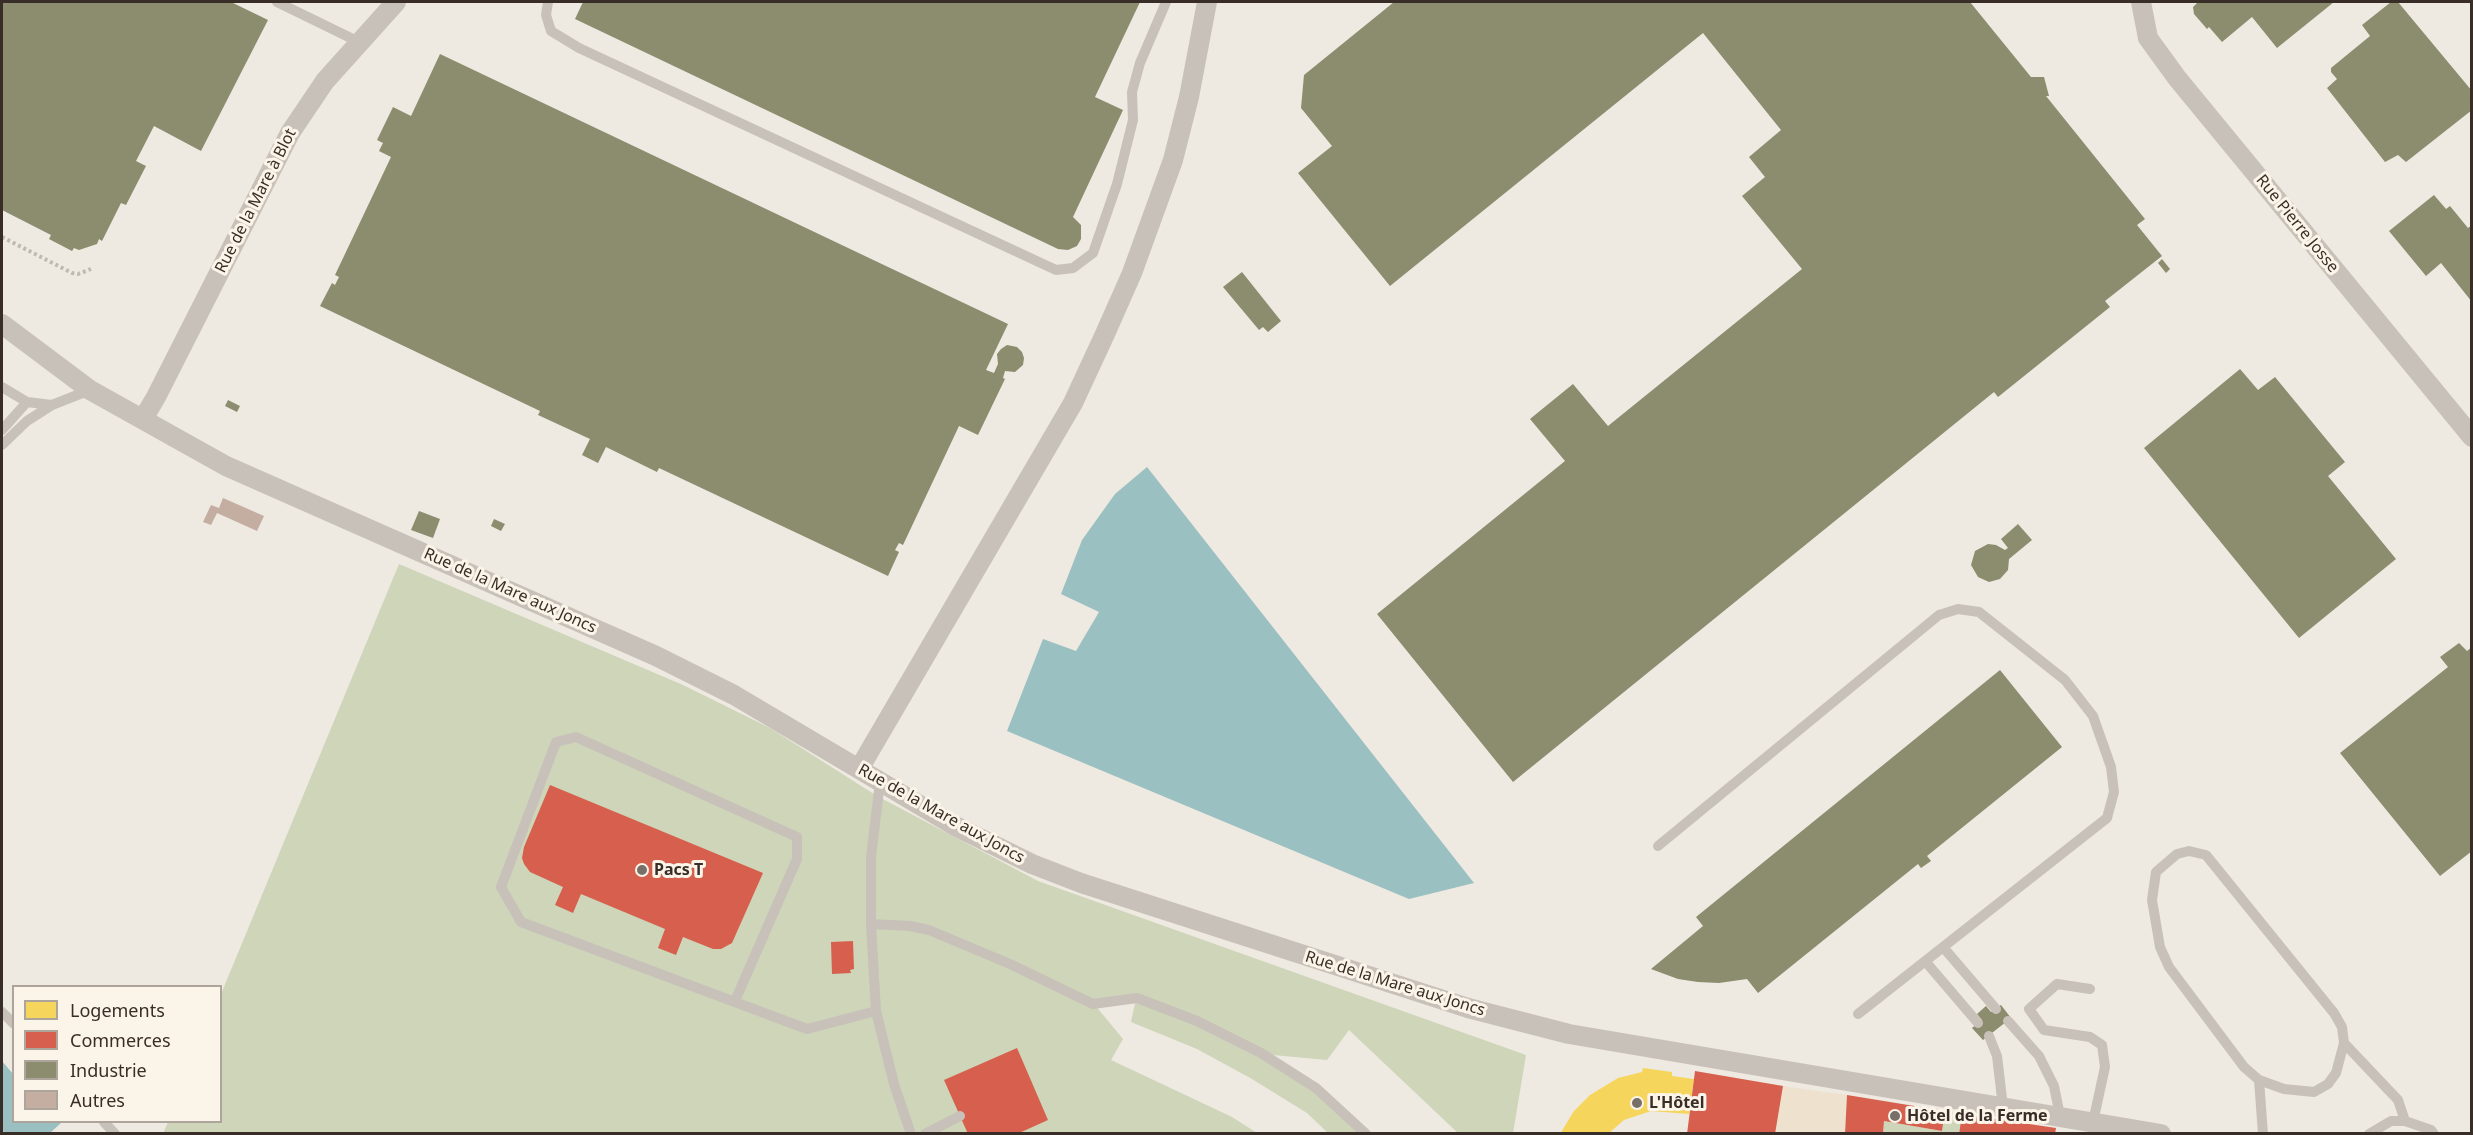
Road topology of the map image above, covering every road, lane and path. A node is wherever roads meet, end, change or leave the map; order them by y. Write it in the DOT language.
graph roads {
  1 [pos="277,2"];
  2 [pos="396,2"];
  3 [pos="548,2"];
  4 [pos="1166,2"];
  5 [pos="1207,2"];
  6 [pos="2141,2"];
  7 [pos="359,42"];
  8 [pos="2,237"];
  9 [pos="91,269"];
  10 [pos="2,324"];
  11 [pos="2,387"];
  12 [pos="90,390"];
  13 [pos="27,402"];
  14 [pos="52,405"];
  15 [pos="143,419"];
  16 [pos="2,430"];
  17 [pos="2472,437"];
  18 [pos="2,445"];
  19 [pos="859,769"];
  20 [pos="880,782"];
  21 [pos="1658,846"];
  22 [pos="871,924"];
  23 [pos="1943,947"];
  24 [pos="1925,962"];
  25 [pos="2090,989"];
  26 [pos="735,1001"];
  27 [pos="1996,1009"];
  28 [pos="876,1011"];
  29 [pos="1858,1014"];
  30 [pos="2008,1020"];
  31 [pos="1978,1023"];
  32 [pos="1989,1036"];
  33 [pos="2344,1043"];
  34 [pos="2259,1080"];
  35 [pos="2003,1107"];
  36 [pos="960,1116"];
  37 [pos="2060,1116"];
  38 [pos="2405,1121"];
  39 [pos="105,1123"];
  40 [pos="2097,1123"];
  41 [pos="116,1134"];
  42 [pos="911,1134"];
  43 [pos="925,1134"];
  44 [pos="1366,1134"];
  45 [pos="2161,1134"];
  46 [pos="2263,1134"];
  47 [pos="2369,1134"];
  48 [pos="2434,1134"];
  1 -- 7 [label="lane"];
  2 -- 7 [label="street, Rue de la Mare à Blot"];
  3 -- 4 [label="lane"];
  5 -- 19 [label="street"];
  6 -- 17 [label="street, Rue Pierre Josse"];
  7 -- 15 [label="street, Rue de la Mare à Blot"];
  8 -- 9 [label="path"];
  10 -- 12 [label="street, Rue de la Mare aux Joncs"];
  11 -- 13 [label="lane"];
  12 -- 14 [label="lane"];
  12 -- 15 [label="street, Rue de la Mare aux Joncs"];
  13 -- 14 [label="lane"];
  13 -- 16 [label="lane"];
  14 -- 18 [label="lane"];
  15 -- 19 [label="street, Rue de la Mare aux Joncs"];
  19 -- 20 [label="street, Rue de la Mare aux Joncs"];
  20 -- 22 [label="lane"];
  20 -- 35 [label="street, Rue de la Mare aux Joncs"];
  21 -- 23 [label="lane"];
  22 -- 28 [label="lane"];
  22 -- 44 [label="lane"];
  23 -- 24 [label="lane"];
  23 -- 27 [label="lane"];
  24 -- 29 [label="lane"];
  24 -- 31 [label="lane"];
  25 -- 40 [label="lane"];
  26 -- 26 [label="lane"];
  26 -- 28 [label="lane"];
  28 -- 42 [label="lane"];
  30 -- 37 [label="lane"];
  32 -- 35 [label="lane"];
  33 -- 34 [label="lane"];
  33 -- 34 [label="lane"];
  33 -- 38 [label="lane"];
  34 -- 46 [label="lane"];
  35 -- 37 [label="street, Rue de la Mare aux Joncs"];
  36 -- 43 [label="lane"];
  37 -- 40 [label="street, Rue de la Mare aux Joncs"];
  38 -- 47 [label="lane"];
  38 -- 48 [label="lane"];
  39 -- 41 [label="lane"];
  40 -- 45 [label="street, Rue de la Mare aux Joncs"];
}
